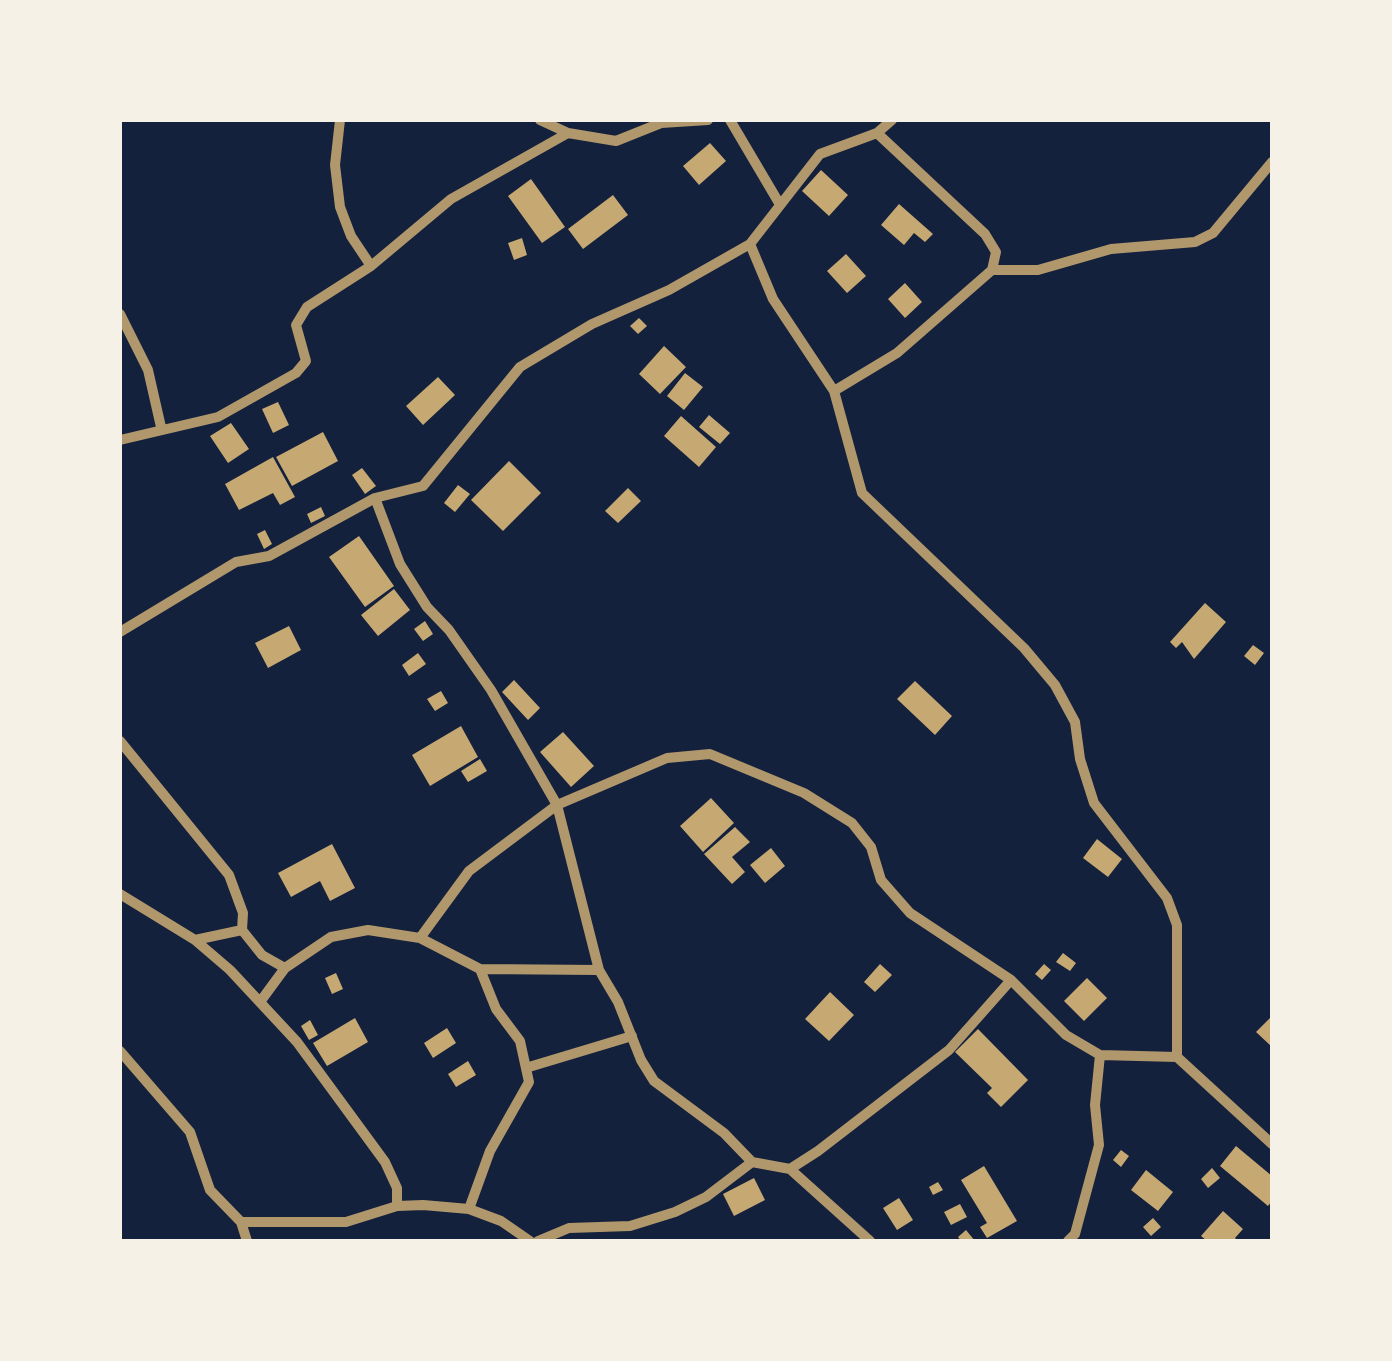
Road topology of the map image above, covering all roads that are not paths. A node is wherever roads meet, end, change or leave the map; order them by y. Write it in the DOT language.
graph roads {
  1 [pos="340,120"];
  2 [pos="540,120"];
  3 [pos="708,120"];
  4 [pos="730,120"];
  5 [pos="892,120"];
  6 [pos="877,133"];
  7 [pos="568,134"];
  8 [pos="1272,162"];
  9 [pos="779,203"];
  10 [pos="750,244"];
  11 [pos="371,266"];
  12 [pos="992,270"];
  13 [pos="120,314"];
  14 [pos="834,391"];
  15 [pos="162,427"];
  16 [pos="120,440"];
  17 [pos="375,498"];
  18 [pos="120,632"];
  19 [pos="120,741"];
  20 [pos="557,805"];
  21 [pos="120,894"];
  22 [pos="242,930"];
  23 [pos="420,938"];
  24 [pos="195,940"];
  25 [pos="285,968"];
  26 [pos="480,969"];
  27 [pos="599,970"];
  28 [pos="1011,980"];
  29 [pos="260,1002"];
  30 [pos="632,1036"];
  31 [pos="120,1051"];
  32 [pos="1100,1055"];
  33 [pos="1177,1057"];
  34 [pos="529,1067"];
  35 [pos="1272,1144"];
  36 [pos="752,1162"];
  37 [pos="790,1169"];
  38 [pos="397,1206"];
  39 [pos="470,1209"];
  40 [pos="241,1222"];
  41 [pos="247,1241"];
  42 [pos="530,1241"];
  43 [pos="538,1241"];
  44 [pos="870,1241"];
  45 [pos="1068,1241"];
  1 -- 11 [label="street"];
  2 -- 7 [label="street"];
  3 -- 7 [label="street"];
  4 -- 9 [label="street"];
  5 -- 6 [label="street"];
  6 -- 9 [label="street"];
  6 -- 12 [label="street"];
  7 -- 11 [label="street"];
  8 -- 12 [label="street"];
  9 -- 10 [label="street"];
  10 -- 14 [label="street"];
  10 -- 17 [label="street"];
  11 -- 15 [label="street"];
  12 -- 14 [label="street"];
  13 -- 15 [label="street"];
  14 -- 33 [label="street"];
  15 -- 16 [label="street"];
  17 -- 18 [label="street"];
  17 -- 20 [label="street"];
  19 -- 22 [label="street"];
  20 -- 23 [label="street"];
  20 -- 27 [label="street"];
  20 -- 28 [label="street"];
  21 -- 24 [label="street"];
  22 -- 24 [label="street"];
  22 -- 25 [label="street"];
  23 -- 25 [label="street"];
  23 -- 26 [label="street"];
  24 -- 29 [label="street"];
  25 -- 29 [label="street"];
  26 -- 27 [label="street"];
  26 -- 34 [label="street"];
  27 -- 30 [label="street"];
  28 -- 32 [label="street"];
  28 -- 37 [label="street"];
  29 -- 38 [label="street"];
  30 -- 34 [label="street"];
  30 -- 36 [label="street"];
  31 -- 40 [label="street"];
  32 -- 33 [label="street"];
  32 -- 45 [label="street"];
  33 -- 35 [label="street"];
  34 -- 39 [label="street"];
  36 -- 37 [label="street"];
  36 -- 43 [label="street"];
  37 -- 44 [label="street"];
  38 -- 39 [label="street"];
  38 -- 40 [label="street"];
  39 -- 42 [label="street"];
  40 -- 41 [label="street"];
}
